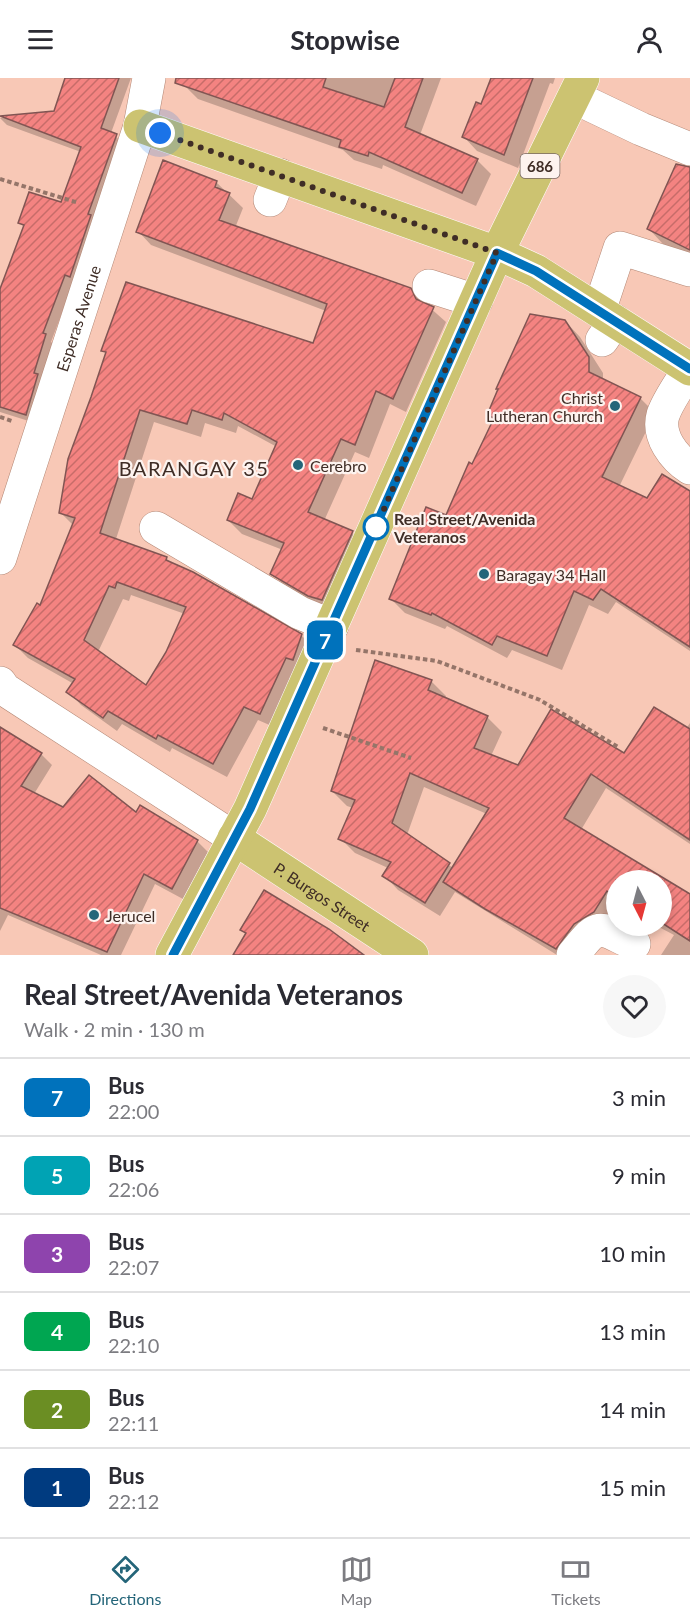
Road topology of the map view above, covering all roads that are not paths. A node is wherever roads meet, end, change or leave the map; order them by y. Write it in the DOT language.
graph roads {
  1 [pos="149,78"];
  2 [pos="578,88"];
  3 [pos="140,126"];
  4 [pos="690,149"];
  5 [pos="497,253"];
  6 [pos="690,270"];
  7 [pos="429,286"];
  8 [pos="476,301"];
  9 [pos="605,324"];
  10 [pos="690,369"];
  11 [pos="690,468"];
  12 [pos="156,528"];
  13 [pos="0,558"];
  14 [pos="327,636"];
  15 [pos="1,686"];
  16 [pos="234,838"];
  17 [pos="634,944"];
  18 [pos="172,955"];
  19 [pos="411,955"];
  20 [pos="573,955"];
  1 -- 3 [label="street, Esperas Avenue"];
  2 -- 4 [label="street"];
  2 -- 5 [label="main road, 686"];
  3 -- 5 [label="main road"];
  3 -- 13 [label="street, Esperas Avenue"];
  5 -- 8 [label="main road, 686"];
  5 -- 9 [label="main road"];
  6 -- 9 [label="street"];
  7 -- 8 [label="street"];
  8 -- 14 [label="main road, 686"];
  9 -- 10 [label="main road"];
  10 -- 11 [label="street"];
  12 -- 14 [label="street"];
  14 -- 16 [label="main road, 686"];
  15 -- 16 [label="street"];
  16 -- 18 [label="main road, 686"];
  16 -- 19 [label="main road, P. Burgos Street"];
  17 -- 20 [label="street"];
}
